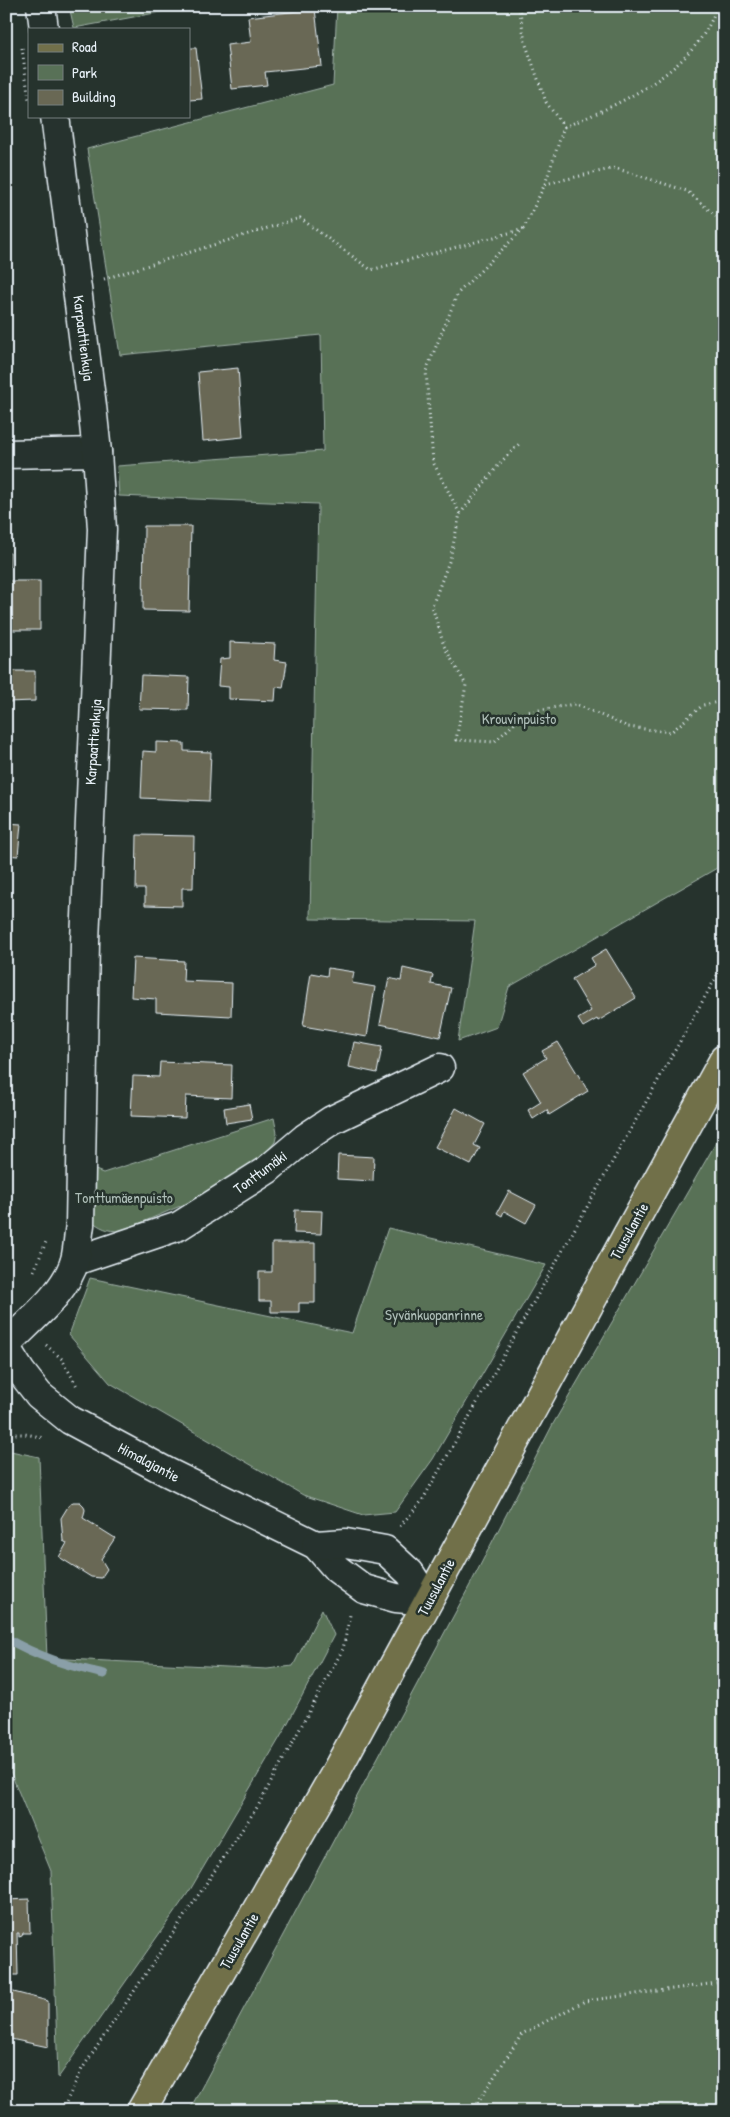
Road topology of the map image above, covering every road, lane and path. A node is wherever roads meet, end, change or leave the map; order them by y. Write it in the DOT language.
graph roads {
  1 [pos="41,6"];
  2 [pos="519,6"];
  3 [pos="717,6"];
  4 [pos="44,28"];
  5 [pos="21,44"];
  6 [pos="28,93"];
  7 [pos="55,118"];
  8 [pos="564,127"];
  9 [pos="545,184"];
  10 [pos="724,223"];
  11 [pos="524,228"];
  12 [pos="77,287"];
  13 [pos="519,444"];
  14 [pos="97,452"];
  15 [pos="6,454"];
  16 [pos="460,514"];
  17 [pos="724,700"];
  18 [pos="724,963"];
  19 [pos="724,1059"];
  20 [pos="440,1068"];
  21 [pos="75,1261"];
  22 [pos="6,1346"];
  23 [pos="14,1377"];
  24 [pos="400,1527"];
  25 [pos="316,1545"];
  26 [pos="428,1601"];
  27 [pos="348,1618"];
  28 [pos="724,1982"];
  29 [pos="62,2111"];
  30 [pos="141,2111"];
  31 [pos="472,2111"];
  1 -- 4 [label="street"];
  2 -- 8 [label="path"];
  3 -- 8 [label="path"];
  5 -- 6 [label="path"];
  7 -- 12 [label="street, Karpaattienkuja"];
  8 -- 9 [label="path"];
  9 -- 10 [label="path"];
  9 -- 11 [label="path"];
  11 -- 12 [label="path"];
  11 -- 16 [label="path"];
  12 -- 14 [label="street, Karpaattienkuja"];
  13 -- 16 [label="path"];
  14 -- 15 [label="street"];
  14 -- 21 [label="street, Karpaattienkuja"];
  16 -- 17 [label="path"];
  18 -- 24 [label="path"];
  19 -- 26 [label="main road, Tuusulantie"];
  20 -- 21 [label="street, Tonttumäki"];
  21 -- 22 [label="street, Karpaattienkuja"];
  22 -- 23 [label="street, Himalajantie"];
  23 -- 25 [label="street, Himalajantie"];
  25 -- 26 [label="street, Himalajantie"];
  25 -- 26 [label="street, Himalajantie"];
  26 -- 30 [label="main road, Tuusulantie"];
  27 -- 29 [label="path"];
  28 -- 31 [label="path"];
}
